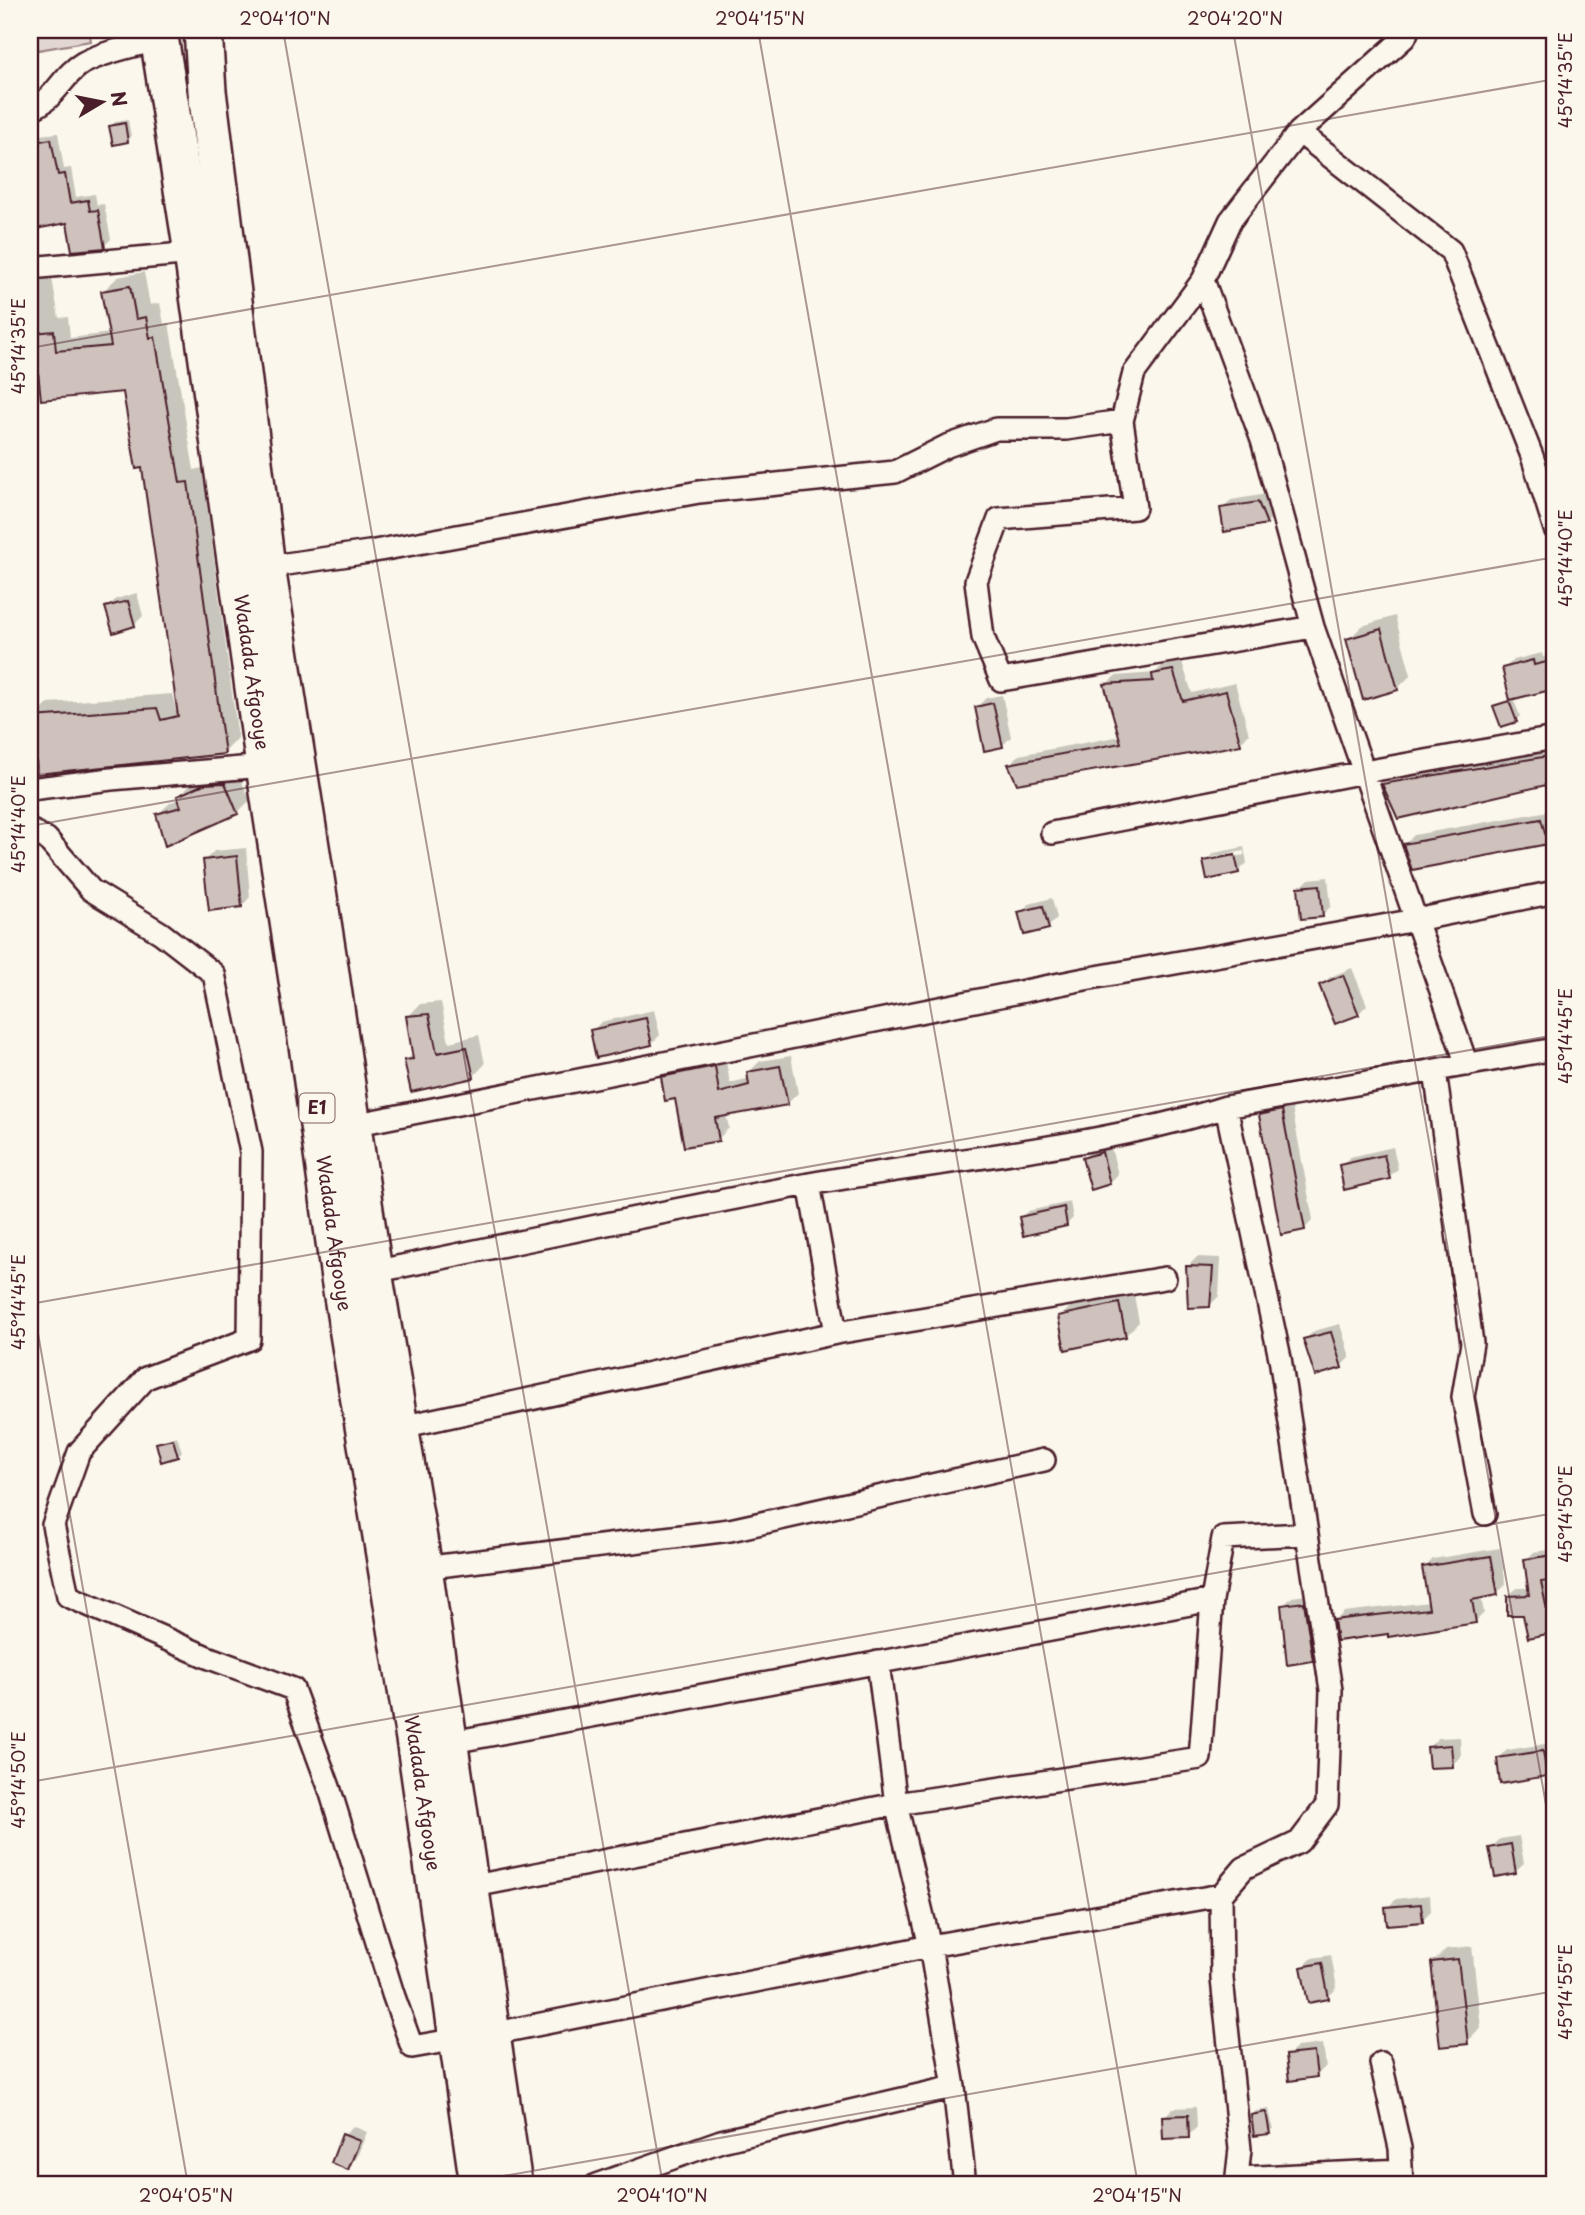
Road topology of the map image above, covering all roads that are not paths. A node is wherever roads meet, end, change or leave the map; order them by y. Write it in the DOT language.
graph roads {
  1 [pos="203,30"];
  2 [pos="1408,30"];
  3 [pos="159,34"];
  4 [pos="30,109"];
  5 [pos="1299,132"];
  6 [pos="193,253"];
  7 [pos="30,268"];
  8 [pos="1203,280"];
  9 [pos="1122,421"];
  10 [pos="1555,529"];
  11 [pos="266,567"];
  12 [pos="1313,627"];
  13 [pos="1555,737"];
  14 [pos="265,766"];
  15 [pos="1364,772"];
  16 [pos="30,789"];
  17 [pos="30,830"];
  18 [pos="1052,833"];
  19 [pos="1555,892"];
  20 [pos="1416,920"];
  21 [pos="1555,1049"];
  22 [pos="1467,1065"];
  23 [pos="1435,1071"];
  24 [pos="1226,1108"];
  25 [pos="352,1125"];
  26 [pos="809,1184"];
  27 [pos="373,1272"];
  28 [pos="1165,1278"];
  29 [pos="836,1333"];
  30 [pos="401,1427"];
  31 [pos="1044,1460"];
  32 [pos="1485,1514"];
  33 [pos="1306,1534"];
  34 [pos="424,1568"];
  35 [pos="1212,1600"];
  36 [pos="878,1662"];
  37 [pos="447,1742"];
  38 [pos="896,1804"];
  39 [pos="469,1887"];
  40 [pos="1221,1895"];
  41 [pos="930,1946"];
  42 [pos="474,2036"];
  43 [pos="1381,2063"];
  44 [pos="954,2087"];
  45 [pos="1402,2177"];
  46 [pos="1236,2182"];
  47 [pos="479,2185"];
  48 [pos="513,2185"];
  49 [pos="596,2185"];
  50 [pos="965,2185"];
  1 -- 11 [label="highway, Wadada Afgooye / E1"];
  2 -- 5 [label="street"];
  3 -- 4 [label="street"];
  3 -- 6 [label="highway, Wadada Afgooye / E1"];
  5 -- 8 [label="street"];
  5 -- 10 [label="street"];
  6 -- 7 [label="street"];
  6 -- 14 [label="highway, Wadada Afgooye / E1"];
  8 -- 9 [label="street"];
  8 -- 12 [label="street"];
  9 -- 11 [label="street"];
  9 -- 12 [label="street"];
  11 -- 25 [label="highway, Wadada Afgooye / E1"];
  12 -- 15 [label="street"];
  13 -- 15 [label="street"];
  14 -- 16 [label="street"];
  14 -- 42 [label="highway, Wadada Afgooye / E1"];
  15 -- 18 [label="street"];
  15 -- 20 [label="street"];
  17 -- 42 [label="street"];
  19 -- 20 [label="street"];
  20 -- 22 [label="street"];
  20 -- 25 [label="street"];
  21 -- 22 [label="street"];
  22 -- 23 [label="street"];
  23 -- 24 [label="street"];
  23 -- 32 [label="street"];
  24 -- 26 [label="street"];
  24 -- 33 [label="street"];
  25 -- 27 [label="highway, Wadada Afgooye / E1"];
  26 -- 27 [label="street"];
  26 -- 29 [label="street"];
  27 -- 30 [label="highway, Wadada Afgooye / E1"];
  28 -- 29 [label="street"];
  29 -- 30 [label="street"];
  30 -- 34 [label="highway, Wadada Afgooye / E1"];
  31 -- 34 [label="street"];
  33 -- 35 [label="street"];
  33 -- 40 [label="street"];
  34 -- 37 [label="highway, Wadada Afgooye / E1"];
  35 -- 36 [label="street"];
  35 -- 38 [label="street"];
  36 -- 37 [label="street"];
  36 -- 38 [label="street"];
  37 -- 39 [label="highway, Wadada Afgooye / E1"];
  38 -- 39 [label="street"];
  38 -- 41 [label="street"];
  39 -- 42 [label="highway, Wadada Afgooye / E1"];
  40 -- 41 [label="street"];
  40 -- 46 [label="street"];
  41 -- 42 [label="street"];
  41 -- 44 [label="street"];
  42 -- 47 [label="highway, Wadada Afgooye / E1"];
  42 -- 48 [label="highway, Wadada Afgooye / E1"];
  43 -- 45 [label="street"];
  44 -- 49 [label="street"];
  44 -- 50 [label="street"];
  45 -- 46 [label="street"];
}
